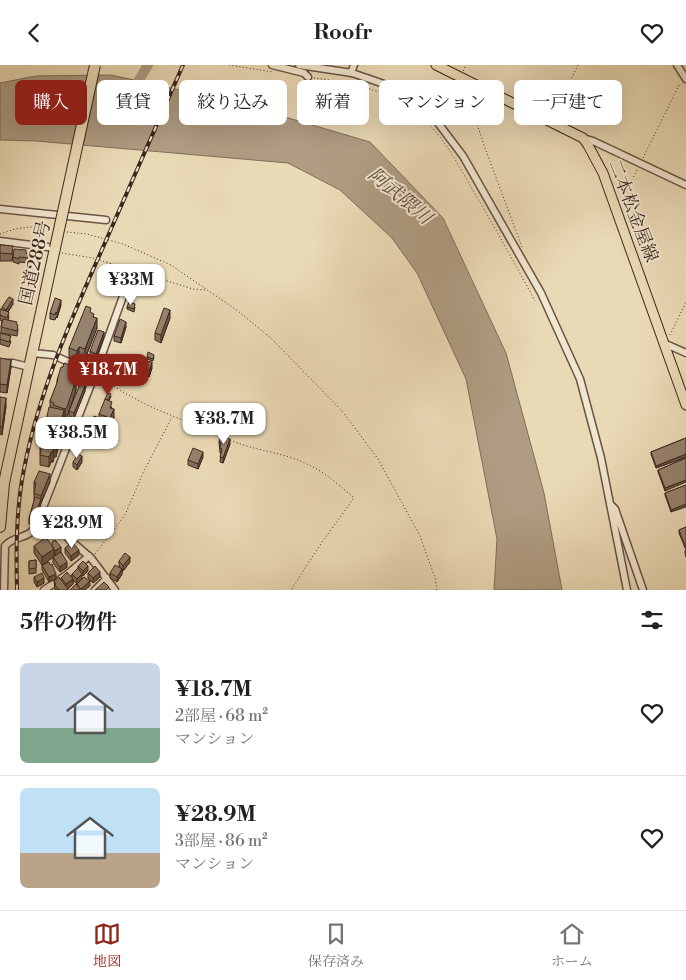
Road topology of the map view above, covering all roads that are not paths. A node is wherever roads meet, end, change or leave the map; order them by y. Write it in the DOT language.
graph roads {
  1 [pos="95,65"];
  2 [pos="272,65"];
  3 [pos="299,65"];
  4 [pos="354,65"];
  5 [pos="436,65"];
  6 [pos="677,65"];
  7 [pos="350,73"];
  8 [pos="308,77"];
  9 [pos="685,77"];
  10 [pos="583,139"];
  11 [pos="686,185"];
  12 [pos="0,209"];
  13 [pos="106,220"];
  14 [pos="0,241"];
  15 [pos="54,249"];
  16 [pos="128,285"];
  17 [pos="664,345"];
  18 [pos="32,353"];
  19 [pos="686,353"];
  20 [pos="0,363"];
  21 [pos="29,367"];
  22 [pos="95,374"];
  23 [pos="686,405"];
  24 [pos="3,470"];
  25 [pos="609,503"];
  26 [pos="43,510"];
  27 [pos="0,527"];
  28 [pos="90,557"];
  29 [pos="107,578"];
  30 [pos="4,590"];
  31 [pos="44,590"];
  32 [pos="95,590"];
  33 [pos="115,590"];
  34 [pos="627,590"];
  35 [pos="643,590"];
  1 -- 15 [label="highway, 国道288号, bridge"];
  2 -- 8 [label="street"];
  3 -- 7 [label="street"];
  4 -- 7 [label="street"];
  5 -- 10 [label="main road"];
  6 -- 9 [label="street"];
  7 -- 25 [label="street"];
  10 -- 11 [label="street"];
  10 -- 17 [label="main road, 二本松金屋線"];
  12 -- 13 [label="street"];
  14 -- 15 [label="street"];
  15 -- 18 [label="highway, 国道288号"];
  16 -- 22 [label="street"];
  17 -- 19 [label="street"];
  17 -- 23 [label="main road, 二本松金屋線"];
  18 -- 21 [label="highway, 国道288号"];
  18 -- 22 [label="street"];
  20 -- 21 [label="street"];
  21 -- 24 [label="highway, 国道288号"];
  22 -- 26 [label="street"];
  24 -- 27 [label="highway, 国道288号"];
  25 -- 34 [label="street"];
  25 -- 35 [label="street"];
  26 -- 28 [label="street"];
  26 -- 30 [label="street"];
  28 -- 29 [label="street"];
  28 -- 31 [label="street"];
  29 -- 32 [label="street"];
  29 -- 33 [label="street"];
}
